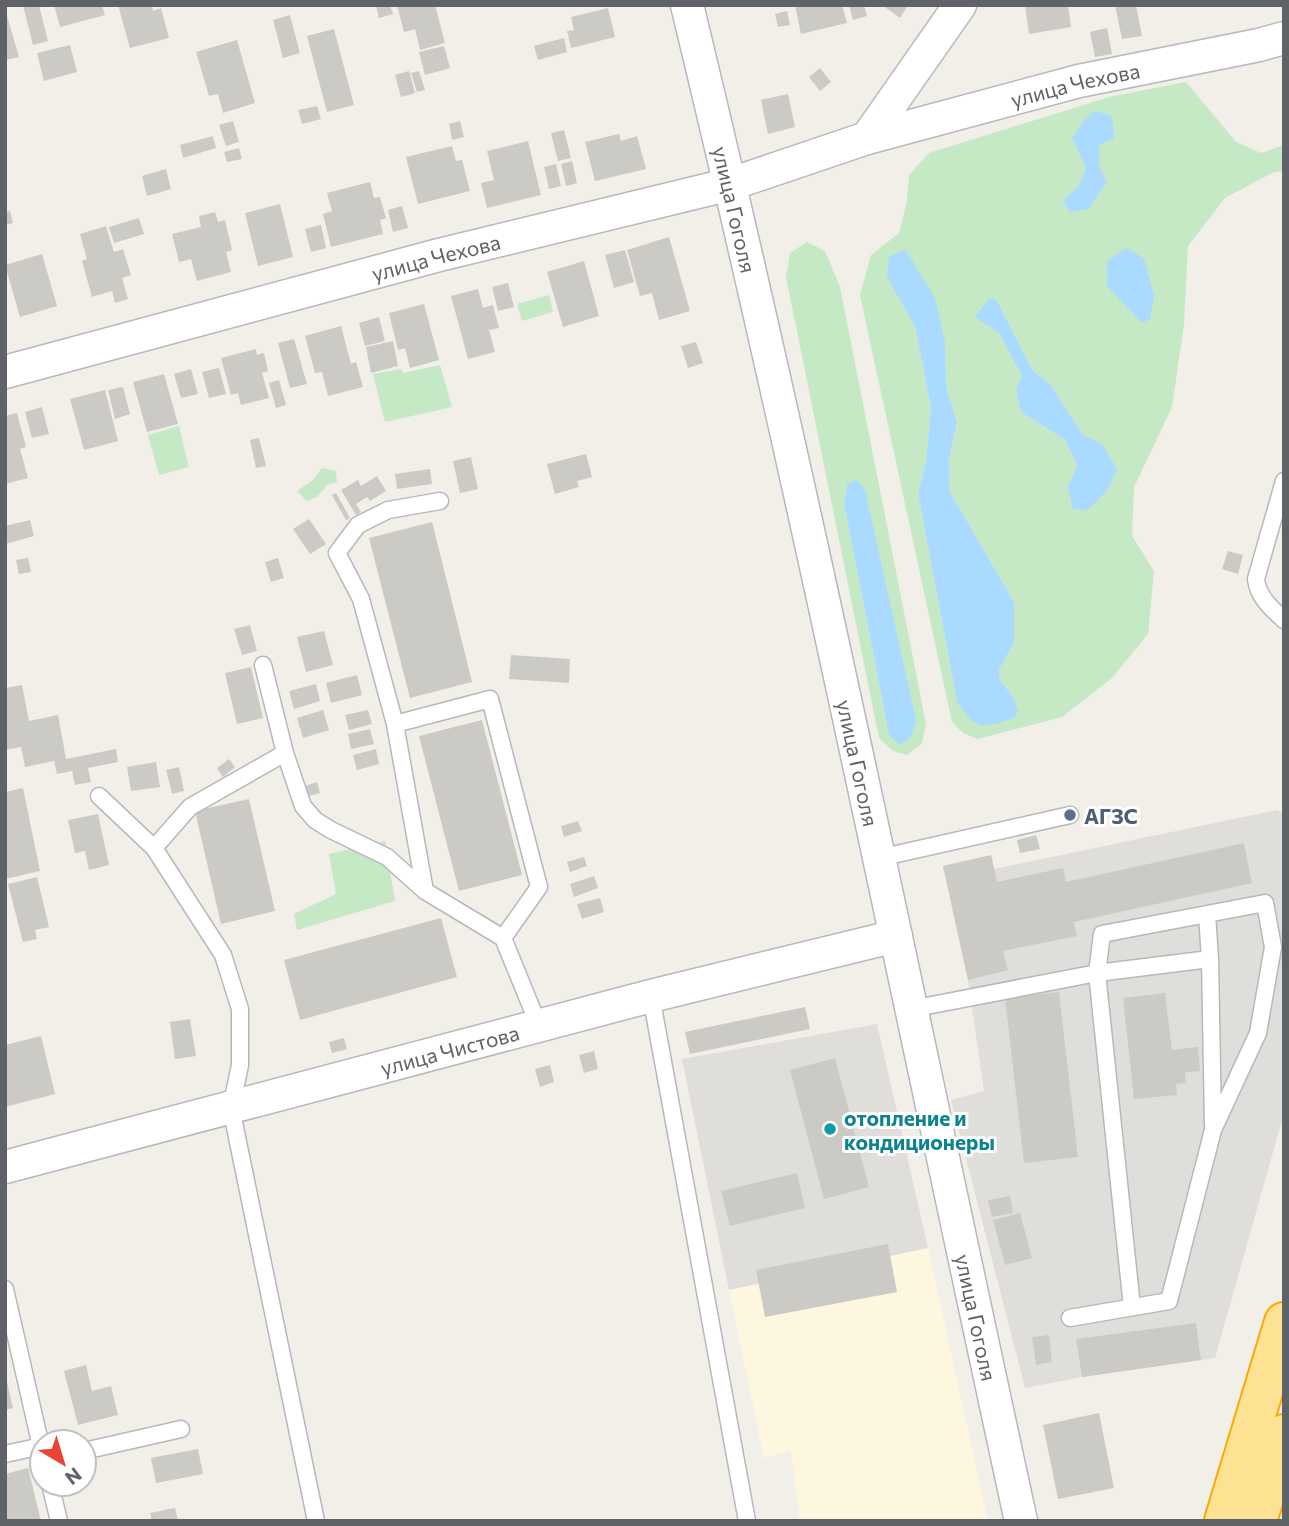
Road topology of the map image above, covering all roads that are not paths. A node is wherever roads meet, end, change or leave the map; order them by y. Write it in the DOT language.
graph roads {
  1 [pos="687,5"];
  2 [pos="960,5"];
  3 [pos="1284,37"];
  4 [pos="867,138"];
  5 [pos="731,184"];
  6 [pos="5,372"];
  7 [pos="1284,481"];
  8 [pos="440,501"];
  9 [pos="1278,526"];
  10 [pos="1284,620"];
  11 [pos="263,665"];
  12 [pos="395,724"];
  13 [pos="285,753"];
  14 [pos="99,796"];
  15 [pos="1070,815"];
  16 [pos="154,848"];
  17 [pos="879,858"];
  18 [pos="425,891"];
  19 [pos="1207,914"];
  20 [pos="896,936"];
  21 [pos="503,938"];
  22 [pos="1210,959"];
  23 [pos="1097,973"];
  24 [pos="652,996"];
  25 [pos="911,1009"];
  26 [pos="539,1026"];
  27 [pos="231,1108"];
  28 [pos="1213,1130"];
  29 [pos="5,1167"];
  30 [pos="5,1289"];
  31 [pos="1132,1307"];
  32 [pos="1070,1318"];
  33 [pos="1284,1322"];
  34 [pos="38,1428"];
  35 [pos="181,1429"];
  36 [pos="1283,1444"];
  37 [pos="98,1448"];
  38 [pos="28,1450"];
  39 [pos="5,1454"];
  40 [pos="53,1498"];
  41 [pos="59,1521"];
  42 [pos="316,1521"];
  43 [pos="747,1521"];
  44 [pos="1021,1521"];
  45 [pos="1224,1521"];
  46 [pos="1257,1521"];
  1 -- 5 [label="street, улица Гоголя"];
  2 -- 4 [label="street"];
  3 -- 4 [label="street, улица Чехова"];
  4 -- 5 [label="street, улица Чехова"];
  5 -- 6 [label="street, улица Чехова"];
  5 -- 17 [label="street, улица Гоголя"];
  7 -- 9 [label="lane"];
  8 -- 12 [label="lane"];
  9 -- 10 [label="lane"];
  11 -- 13 [label="lane"];
  12 -- 18 [label="lane"];
  12 -- 21 [label="lane"];
  13 -- 16 [label="lane"];
  13 -- 18 [label="lane"];
  14 -- 16 [label="lane"];
  15 -- 17 [label="lane"];
  16 -- 27 [label="lane"];
  17 -- 20 [label="street, улица Гоголя"];
  18 -- 21 [label="lane"];
  19 -- 22 [label="lane"];
  19 -- 23 [label="lane"];
  19 -- 28 [label="lane"];
  20 -- 24 [label="street, улица Чистова"];
  20 -- 25 [label="street, улица Гоголя"];
  21 -- 26 [label="lane"];
  22 -- 23 [label="lane"];
  22 -- 28 [label="lane"];
  23 -- 25 [label="lane"];
  23 -- 31 [label="lane"];
  24 -- 26 [label="street, улица Чистова"];
  24 -- 43 [label="lane"];
  25 -- 44 [label="street, улица Гоголя"];
  26 -- 27 [label="street, улица Чистова"];
  27 -- 29 [label="street, улица Чистова"];
  27 -- 42 [label="lane"];
  28 -- 31 [label="lane"];
  30 -- 34 [label="lane"];
  31 -- 32 [label="lane"];
  33 -- 45 [label="highway"];
  35 -- 37 [label="lane"];
  36 -- 46 [label="highway"];
  38 -- 39 [label="lane"];
  40 -- 41 [label="lane"];
}
